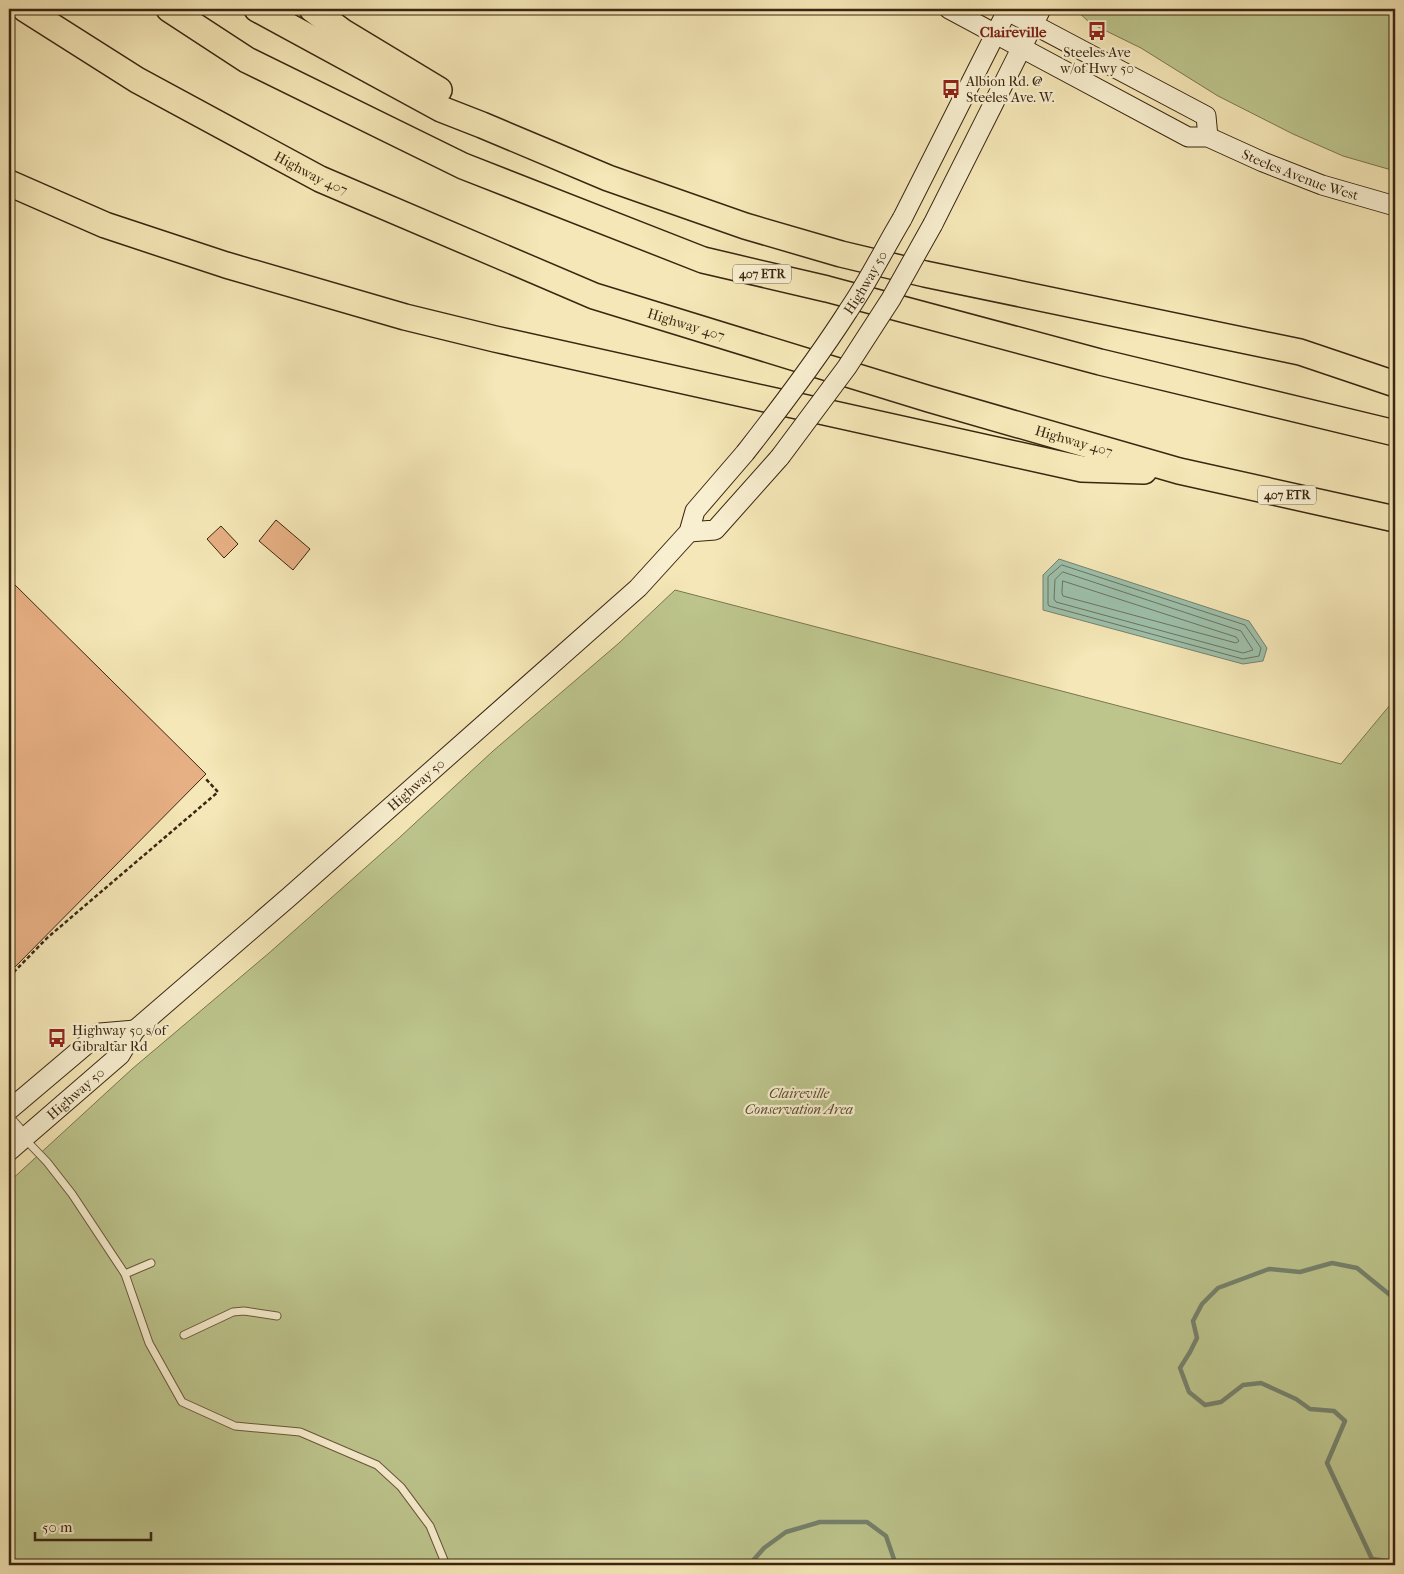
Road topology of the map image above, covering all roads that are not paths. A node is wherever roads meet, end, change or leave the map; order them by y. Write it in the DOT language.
graph roads {
  1 [pos="25,9"];
  2 [pos="169,9"];
  3 [pos="257,9"];
  4 [pos="312,9"];
  5 [pos="949,9"];
  6 [pos="1007,9"];
  7 [pos="1037,16"];
  8 [pos="996,34"];
  9 [pos="1021,48"];
  10 [pos="482,125"];
  11 [pos="1208,137"];
  12 [pos="9,183"];
  13 [pos="1395,206"];
  14 [pos="1395,384"];
  15 [pos="1395,433"];
  16 [pos="1179,472"];
  17 [pos="1395,520"];
  18 [pos="689,532"];
  19 [pos="135,1030"];
  20 [pos="9,1110"];
  21 [pos="9,1121"];
  22 [pos="24,1138"];
  23 [pos="9,1151"];
  24 [pos="152,1263"];
  25 [pos="125,1274"];
  26 [pos="277,1316"];
  27 [pos="184,1335"];
  28 [pos="446,1565"];
  1 -- 16 [label="highway, Highway 407 / 407 ETR"];
  2 -- 15 [label="highway, 407 ETR"];
  3 -- 10 [label="highway"];
  4 -- 10 [label="highway"];
  5 -- 8 [label="main road, Steeles Avenue West"];
  6 -- 7 [label="main road"];
  6 -- 8 [label="main road, Highway 50"];
  7 -- 9 [label="main road"];
  7 -- 11 [label="main road"];
  8 -- 9 [label="main road, Steeles Avenue West"];
  8 -- 18 [label="main road, Highway 50, bridge"];
  9 -- 11 [label="main road, Steeles Avenue West"];
  9 -- 18 [label="main road, bridge"];
  10 -- 14 [label="highway"];
  11 -- 13 [label="main road, Steeles Avenue West"];
  12 -- 16 [label="highway"];
  16 -- 17 [label="highway, Highway 407 / 407 ETR"];
  18 -- 19 [label="main road, Highway 50"];
  19 -- 20 [label="main road"];
  19 -- 22 [label="main road, Highway 50"];
  21 -- 22 [label="street"];
  22 -- 23 [label="main road, Highway 50"];
  22 -- 25 [label="lane"];
  24 -- 25 [label="lane"];
  25 -- 28 [label="lane"];
  26 -- 27 [label="lane"];
}
